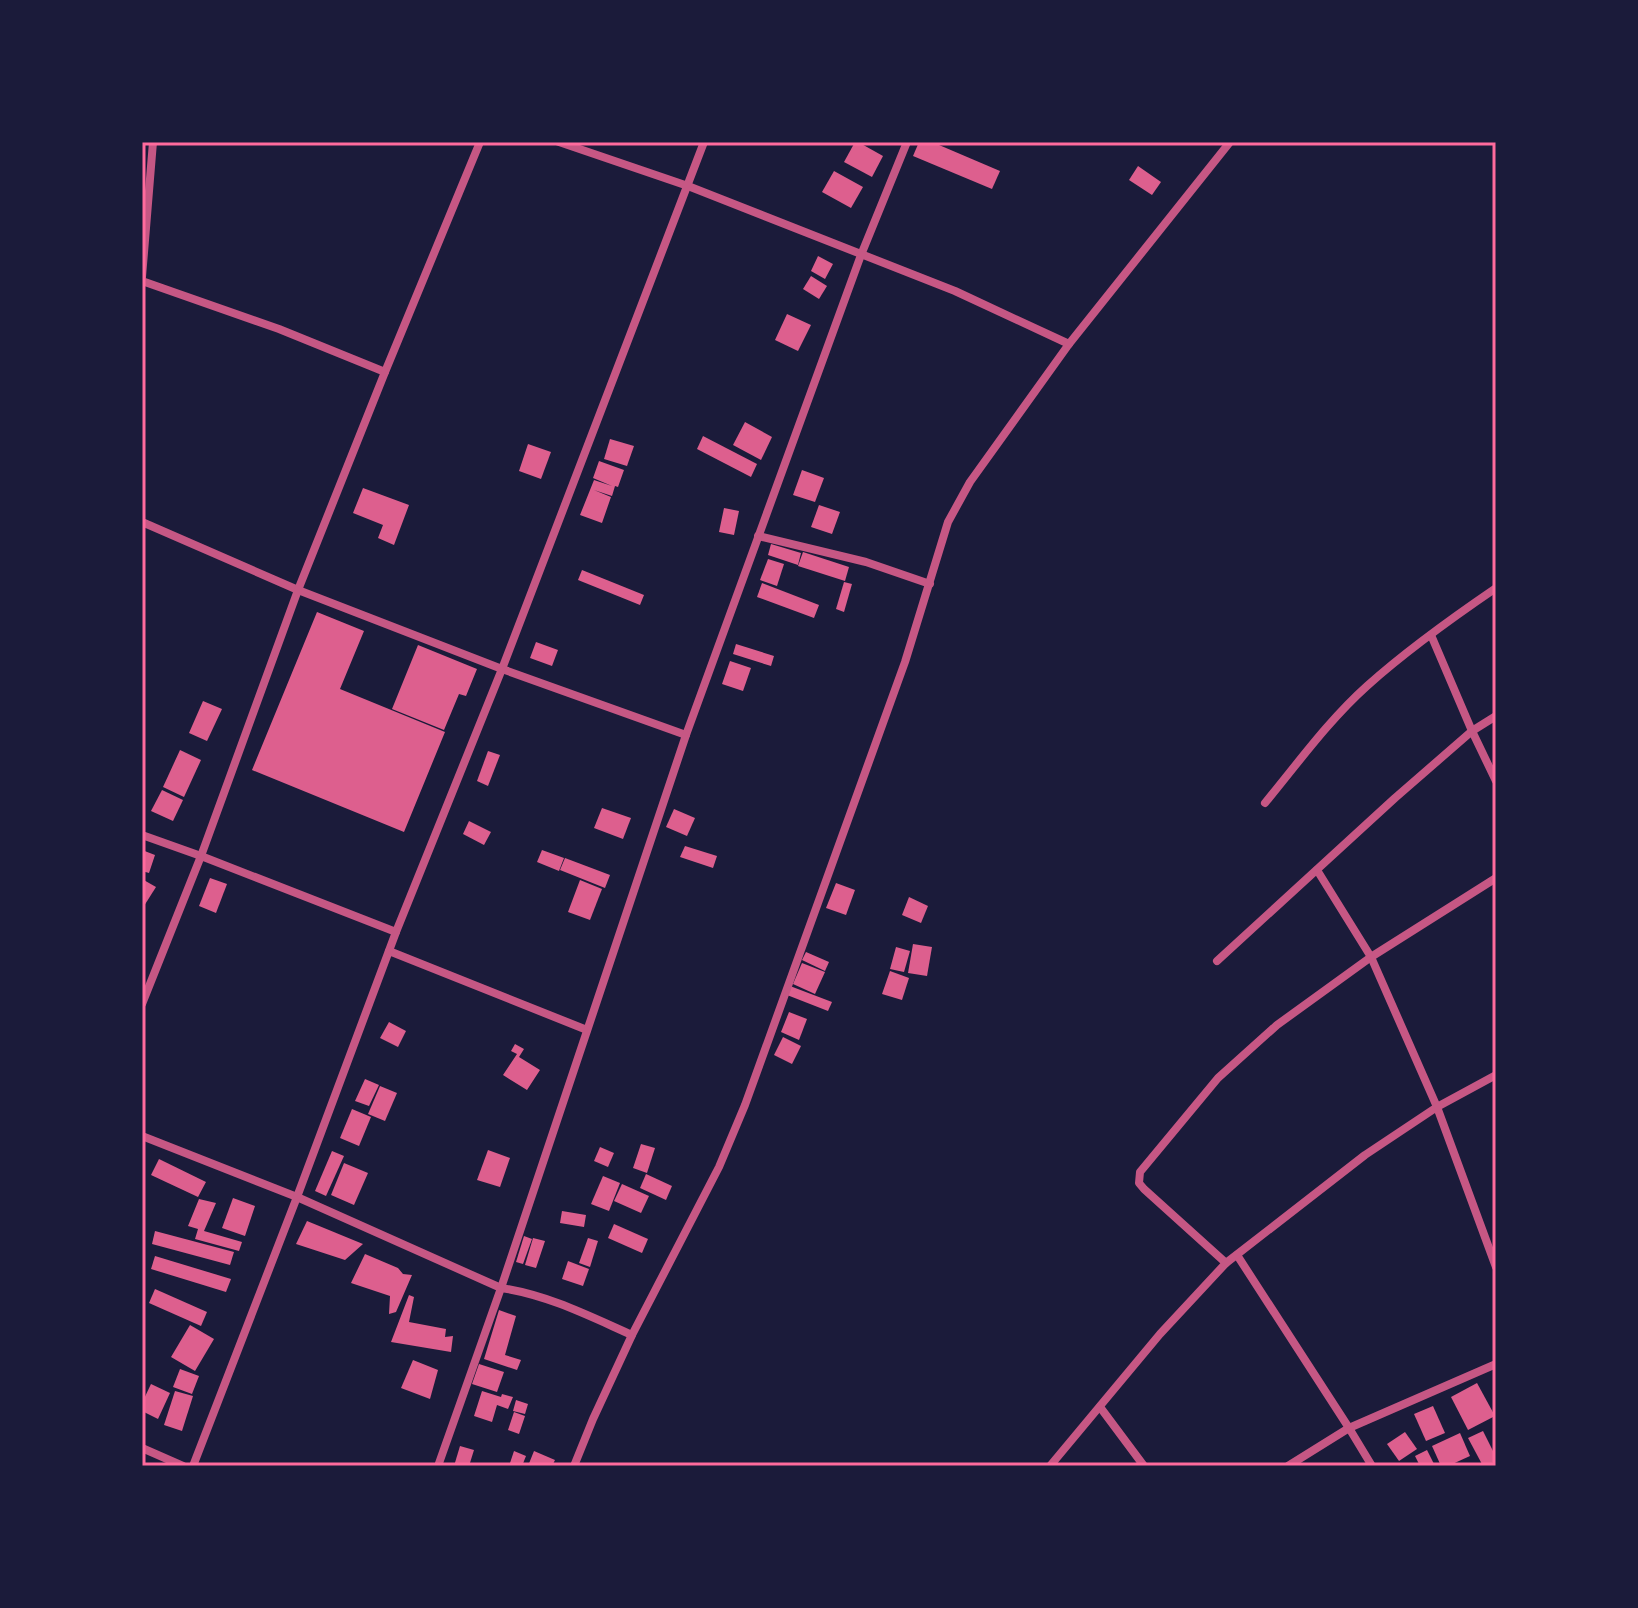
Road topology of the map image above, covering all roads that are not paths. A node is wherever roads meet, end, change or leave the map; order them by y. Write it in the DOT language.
graph roads {
  1 [pos="153,142"];
  2 [pos="480,142"];
  3 [pos="559,142"];
  4 [pos="704,142"];
  5 [pos="907,142"];
  6 [pos="1230,142"];
  7 [pos="688,186"];
  8 [pos="861,255"];
  9 [pos="142,279"];
  10 [pos="1069,344"];
  11 [pos="385,372"];
  12 [pos="142,522"];
  13 [pos="758,536"];
  14 [pos="930,584"];
  15 [pos="1496,588"];
  16 [pos="298,590"];
  17 [pos="1431,635"];
  18 [pos="502,669"];
  19 [pos="1496,716"];
  20 [pos="1472,731"];
  21 [pos="686,735"];
  22 [pos="1496,781"];
  23 [pos="1265,803"];
  24 [pos="142,835"];
  25 [pos="201,856"];
  26 [pos="1317,870"];
  27 [pos="1496,878"];
  28 [pos="396,932"];
  29 [pos="389,951"];
  30 [pos="1371,957"];
  31 [pos="1217,961"];
  32 [pos="142,1004"];
  33 [pos="587,1030"];
  34 [pos="1496,1075"];
  35 [pos="1437,1107"];
  36 [pos="142,1136"];
  37 [pos="297,1197"];
  38 [pos="1237,1255"];
  39 [pos="1226,1263"];
  40 [pos="1496,1267"];
  41 [pos="501,1288"];
  42 [pos="632,1335"];
  43 [pos="1496,1364"];
  44 [pos="1100,1407"];
  45 [pos="1349,1428"];
  46 [pos="142,1448"];
  47 [pos="183,1466"];
  48 [pos="193,1466"];
  49 [pos="438,1466"];
  50 [pos="574,1466"];
  51 [pos="1050,1466"];
  52 [pos="1144,1466"];
  53 [pos="1288,1466"];
  54 [pos="1372,1466"];
  1 -- 9 [label="street"];
  2 -- 11 [label="street"];
  3 -- 7 [label="street"];
  4 -- 7 [label="street"];
  5 -- 8 [label="street"];
  6 -- 10 [label="street"];
  7 -- 8 [label="street"];
  7 -- 18 [label="street"];
  8 -- 10 [label="street"];
  8 -- 13 [label="street"];
  9 -- 11 [label="street"];
  10 -- 14 [label="street"];
  11 -- 16 [label="street"];
  12 -- 16 [label="street"];
  13 -- 14 [label="street"];
  13 -- 21 [label="street"];
  14 -- 42 [label="street"];
  15 -- 17 [label="street"];
  16 -- 18 [label="street"];
  16 -- 25 [label="street"];
  17 -- 20 [label="street"];
  17 -- 23 [label="street"];
  18 -- 21 [label="street"];
  18 -- 28 [label="street"];
  19 -- 20 [label="street"];
  20 -- 22 [label="street"];
  20 -- 26 [label="street"];
  21 -- 33 [label="street"];
  24 -- 25 [label="street"];
  25 -- 28 [label="street"];
  25 -- 32 [label="street"];
  26 -- 30 [label="street"];
  26 -- 31 [label="street"];
  27 -- 30 [label="street"];
  28 -- 29 [label="street"];
  29 -- 33 [label="street"];
  29 -- 37 [label="street"];
  30 -- 35 [label="street"];
  30 -- 39 [label="street"];
  33 -- 41 [label="street"];
  34 -- 35 [label="street"];
  35 -- 38 [label="street"];
  35 -- 40 [label="street"];
  36 -- 37 [label="street"];
  37 -- 41 [label="street"];
  37 -- 48 [label="street"];
  38 -- 39 [label="street"];
  38 -- 45 [label="street"];
  39 -- 44 [label="street"];
  41 -- 42 [label="street"];
  41 -- 49 [label="street"];
  42 -- 50 [label="street"];
  43 -- 45 [label="street"];
  44 -- 51 [label="street"];
  44 -- 52 [label="street"];
  45 -- 53 [label="street"];
  45 -- 54 [label="street"];
  46 -- 47 [label="street"];
}
